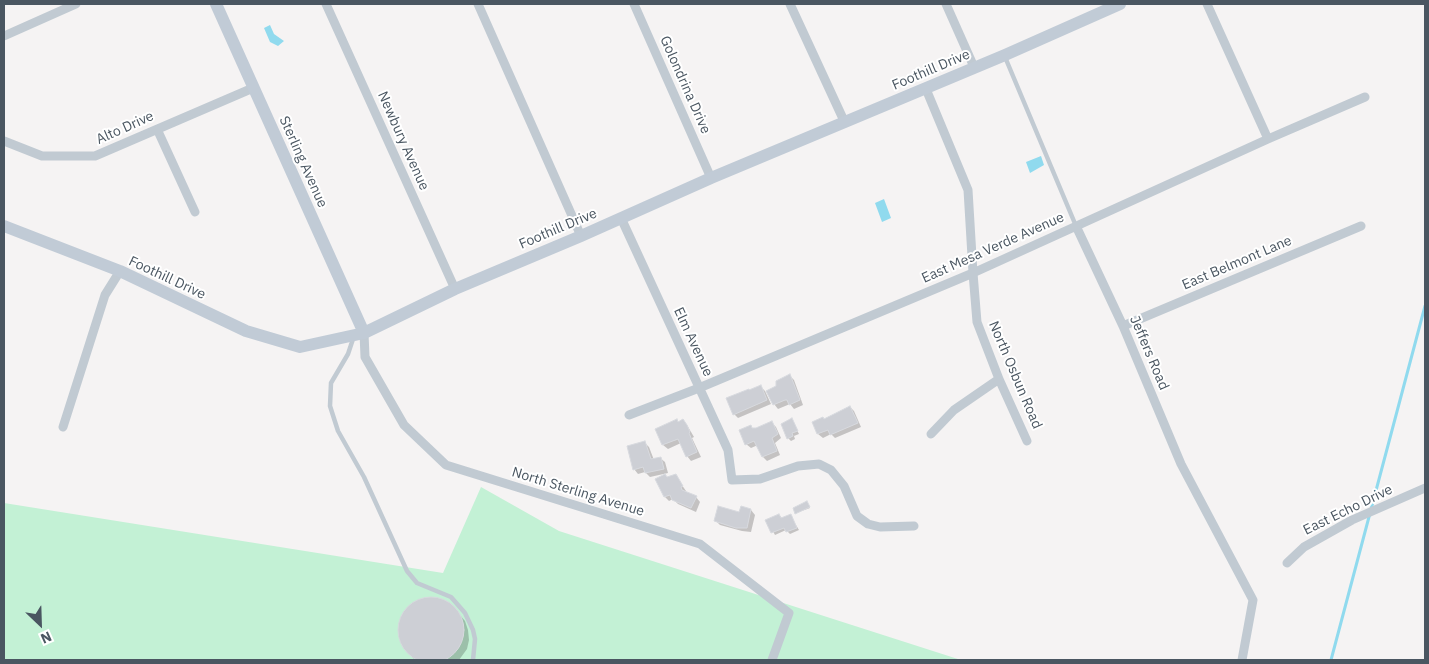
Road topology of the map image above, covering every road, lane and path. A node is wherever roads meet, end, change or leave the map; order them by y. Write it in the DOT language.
graph roads {
  1 [pos="76,4"];
  2 [pos="216,4"];
  3 [pos="326,4"];
  4 [pos="478,4"];
  5 [pos="634,4"];
  6 [pos="790,4"];
  7 [pos="946,4"];
  8 [pos="1120,4"];
  9 [pos="1206,4"];
  10 [pos="1100,8"];
  11 [pos="4,36"];
  12 [pos="1004,55"];
  13 [pos="974,67"];
  14 [pos="253,88"];
  15 [pos="926,89"];
  16 [pos="1365,97"];
  17 [pos="844,123"];
  18 [pos="157,129"];
  19 [pos="1268,139"];
  20 [pos="4,141"];
  21 [pos="711,178"];
  22 [pos="195,212"];
  23 [pos="621,218"];
  24 [pos="4,226"];
  25 [pos="1076,226"];
  26 [pos="1361,226"];
  27 [pos="581,236"];
  28 [pos="120,272"];
  29 [pos="972,273"];
  30 [pos="455,289"];
  31 [pos="1123,326"];
  32 [pos="359,334"];
  33 [pos="999,379"];
  34 [pos="699,388"];
  35 [pos="629,415"];
  36 [pos="63,426"];
  37 [pos="931,434"];
  38 [pos="1027,441"];
  39 [pos="1425,488"];
  40 [pos="914,526"];
  41 [pos="1287,563"];
  42 [pos="473,660"];
  43 [pos="772,660"];
  44 [pos="1242,660"];
  1 -- 11 [label="street"];
  2 -- 14 [label="street, Sterling Avenue"];
  3 -- 30 [label="street, Newbury Avenue"];
  4 -- 27 [label="street"];
  5 -- 21 [label="street, Golondrina Drive"];
  6 -- 17 [label="street"];
  7 -- 13 [label="street"];
  8 -- 10 [label="street, Foothill Drive"];
  9 -- 19 [label="street"];
  10 -- 12 [label="street, Foothill Drive"];
  12 -- 13 [label="street, Foothill Drive"];
  12 -- 25 [label="lane, Jeffers Road"];
  13 -- 15 [label="street, Foothill Drive"];
  14 -- 18 [label="street, Alto Drive"];
  14 -- 32 [label="street, Sterling Avenue"];
  15 -- 17 [label="street, Foothill Drive"];
  15 -- 29 [label="street, North Osbun Road"];
  16 -- 19 [label="street, East Mesa Verde Avenue"];
  17 -- 21 [label="street, Foothill Drive"];
  18 -- 20 [label="street, Alto Drive"];
  18 -- 22 [label="street"];
  19 -- 25 [label="street, East Mesa Verde Avenue"];
  21 -- 23 [label="street, Foothill Drive"];
  23 -- 27 [label="street, Foothill Drive"];
  23 -- 34 [label="street, Elm Avenue"];
  24 -- 28 [label="street, Foothill Drive"];
  25 -- 29 [label="street, East Mesa Verde Avenue"];
  25 -- 31 [label="street, Jeffers Road"];
  26 -- 31 [label="street, East Belmont Lane"];
  27 -- 30 [label="street, Foothill Drive"];
  28 -- 32 [label="street, Foothill Drive"];
  28 -- 36 [label="street"];
  29 -- 33 [label="street, North Osbun Road"];
  29 -- 34 [label="street, East Mesa Verde Avenue"];
  30 -- 32 [label="street, Foothill Drive"];
  31 -- 44 [label="street, Jeffers Road"];
  32 -- 42 [label="lane"];
  32 -- 43 [label="street, North Sterling Avenue"];
  33 -- 37 [label="street"];
  33 -- 38 [label="street, North Osbun Road"];
  34 -- 35 [label="street, East Mesa Verde Avenue"];
  34 -- 40 [label="street, Elm Avenue"];
  39 -- 41 [label="street, East Echo Drive"];
}
